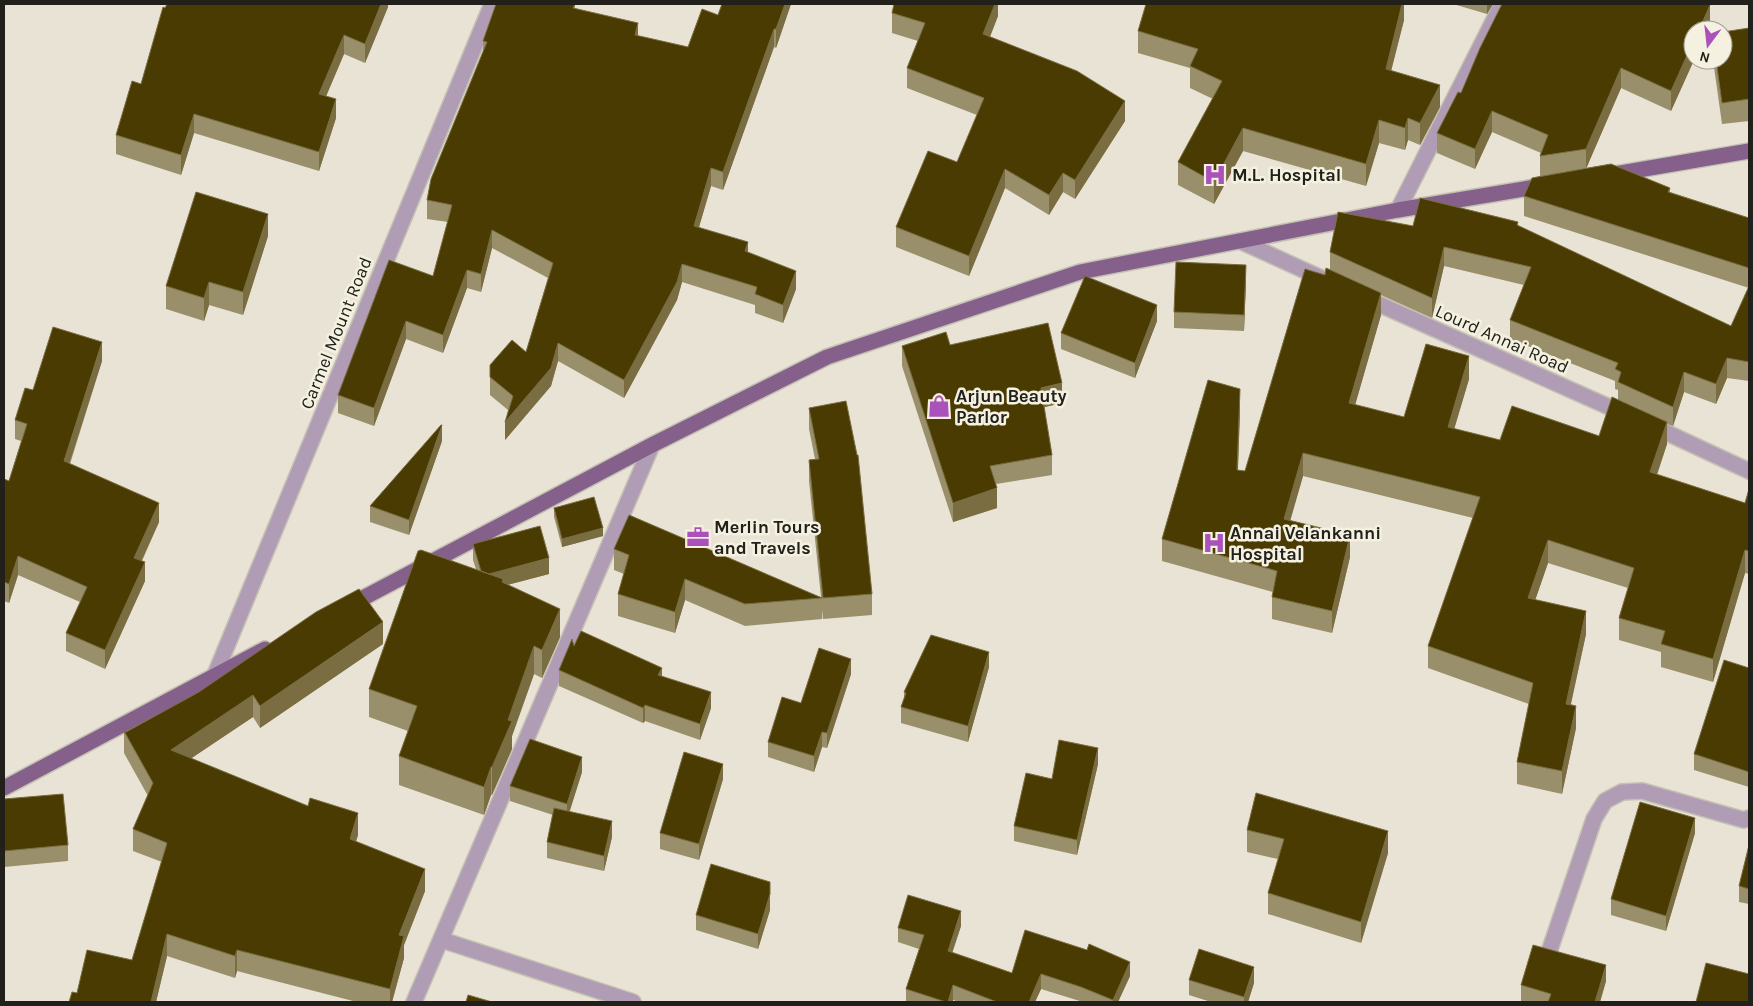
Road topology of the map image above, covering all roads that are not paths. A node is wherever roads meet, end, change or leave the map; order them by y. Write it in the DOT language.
graph roads {
  1 [pos="492,4"];
  2 [pos="1502,4"];
  3 [pos="1749,151"];
  4 [pos="1593,177"];
  5 [pos="1564,182"];
  6 [pos="1398,210"];
  7 [pos="1240,241"];
  8 [pos="652,445"];
  9 [pos="1749,471"];
  10 [pos="336,612"];
  11 [pos="275,644"];
  12 [pos="214,677"];
  13 [pos="4,788"];
  14 [pos="1749,818"];
  15 [pos="442,940"];
  16 [pos="1548,955"];
  17 [pos="414,1002"];
  18 [pos="633,1002"];
  1 -- 12 [label="street, Carmel Mount Road"];
  2 -- 6 [label="street"];
  3 -- 4 [label="main road"];
  5 -- 6 [label="main road"];
  6 -- 7 [label="main road"];
  7 -- 8 [label="main road"];
  7 -- 9 [label="street, Lourd Annai Road"];
  8 -- 10 [label="main road"];
  8 -- 15 [label="street"];
  11 -- 12 [label="main road"];
  12 -- 13 [label="main road"];
  14 -- 16 [label="street"];
  15 -- 17 [label="street"];
  15 -- 18 [label="street"];
}
